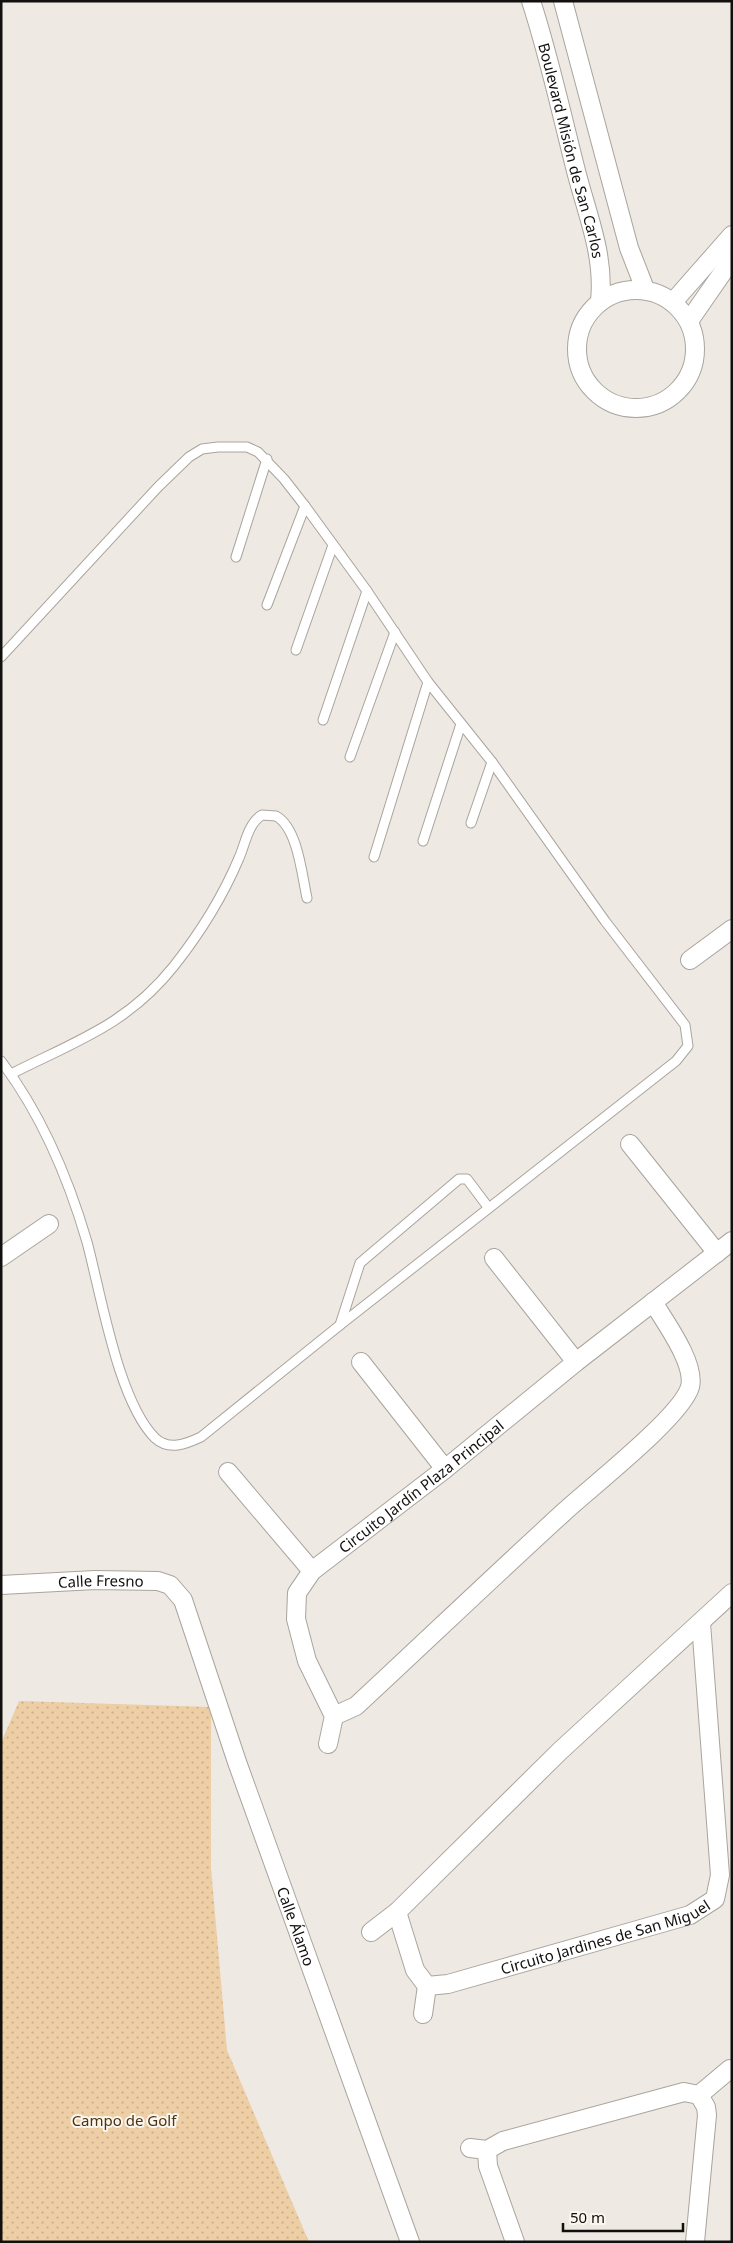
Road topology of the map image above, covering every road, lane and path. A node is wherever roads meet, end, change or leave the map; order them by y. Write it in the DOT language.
graph roads {
  1 [pos="531,1"];
  2 [pos="563,1"];
  3 [pos="732,235"];
  4 [pos="732,260"];
  5 [pos="645,289"];
  6 [pos="600,301"];
  7 [pos="673,302"];
  8 [pos="689,321"];
  9 [pos="267,459"];
  10 [pos="306,506"];
  11 [pos="334,545"];
  12 [pos="236,556"];
  13 [pos="367,590"];
  14 [pos="267,605"];
  15 [pos="395,632"];
  16 [pos="296,650"];
  17 [pos="1,657"];
  18 [pos="428,682"];
  19 [pos="323,720"];
  20 [pos="462,724"];
  21 [pos="350,757"];
  22 [pos="492,762"];
  23 [pos="471,823"];
  24 [pos="423,841"];
  25 [pos="374,857"];
  26 [pos="307,898"];
  27 [pos="732,929"];
  28 [pos="690,960"];
  29 [pos="1,1061"];
  30 [pos="11,1074"];
  31 [pos="630,1144"];
  32 [pos="488,1207"];
  33 [pos="49,1224"];
  34 [pos="732,1241"];
  35 [pos="717,1253"];
  36 [pos="1,1257"];
  37 [pos="494,1258"];
  38 [pos="653,1302"];
  39 [pos="340,1325"];
  40 [pos="361,1362"];
  41 [pos="576,1362"];
  42 [pos="445,1469"];
  43 [pos="228,1472"];
  44 [pos="312,1571"];
  45 [pos="1,1585"];
  46 [pos="732,1593"];
  47 [pos="187,1609"];
  48 [pos="701,1623"];
  49 [pos="334,1716"];
  50 [pos="328,1744"];
  51 [pos="397,1912"];
  52 [pos="370,1932"];
  53 [pos="427,1986"];
  54 [pos="423,2014"];
  55 [pos="730,2069"];
  56 [pos="699,2095"];
  57 [pos="410,2242"];
  58 [pos="515,2242"];
  59 [pos="695,2242"];
  1 -- 6 [label="street, Boulevard Misión de San Carlos"];
  2 -- 5 [label="street, Boulevard Misión de San Carlos"];
  3 -- 7 [label="street"];
  4 -- 8 [label="street"];
  5 -- 6 [label="street"];
  5 -- 7 [label="street"];
  6 -- 8 [label="street"];
  7 -- 8 [label="street"];
  9 -- 10 [label="lane"];
  9 -- 12 [label="lane"];
  9 -- 17 [label="lane"];
  10 -- 11 [label="lane"];
  10 -- 14 [label="lane"];
  11 -- 13 [label="lane"];
  11 -- 16 [label="lane"];
  13 -- 15 [label="lane"];
  13 -- 19 [label="lane"];
  15 -- 18 [label="lane"];
  15 -- 21 [label="lane"];
  18 -- 20 [label="lane"];
  18 -- 25 [label="lane"];
  20 -- 22 [label="lane"];
  20 -- 24 [label="lane"];
  22 -- 23 [label="lane"];
  22 -- 32 [label="lane"];
  26 -- 30 [label="lane"];
  27 -- 28 [label="street"];
  29 -- 30 [label="lane"];
  30 -- 39 [label="lane"];
  31 -- 35 [label="street"];
  32 -- 39 [label="lane"];
  32 -- 39 [label="lane"];
  33 -- 36 [label="street"];
  34 -- 35 [label="street, Circuito Jardín Plaza Principal"];
  35 -- 38 [label="street, Circuito Jardín Plaza Principal"];
  37 -- 41 [label="street"];
  38 -- 41 [label="street, Circuito Jardín Plaza Principal"];
  38 -- 49 [label="street"];
  40 -- 42 [label="street"];
  41 -- 42 [label="street, Circuito Jardín Plaza Principal"];
  42 -- 44 [label="street, Circuito Jardín Plaza Principal"];
  43 -- 44 [label="street"];
  44 -- 49 [label="street, Circuito Jardín Plaza Principal"];
  45 -- 47 [label="street, Calle Fresno"];
  46 -- 48 [label="street"];
  47 -- 57 [label="street, Calle Álamo"];
  48 -- 51 [label="street"];
  48 -- 53 [label="street, Circuito Jardines de San Miguel"];
  49 -- 50 [label="street"];
  51 -- 52 [label="street"];
  51 -- 53 [label="street"];
  53 -- 54 [label="street"];
  55 -- 56 [label="street"];
  56 -- 58 [label="street"];
  56 -- 59 [label="street"];
}
